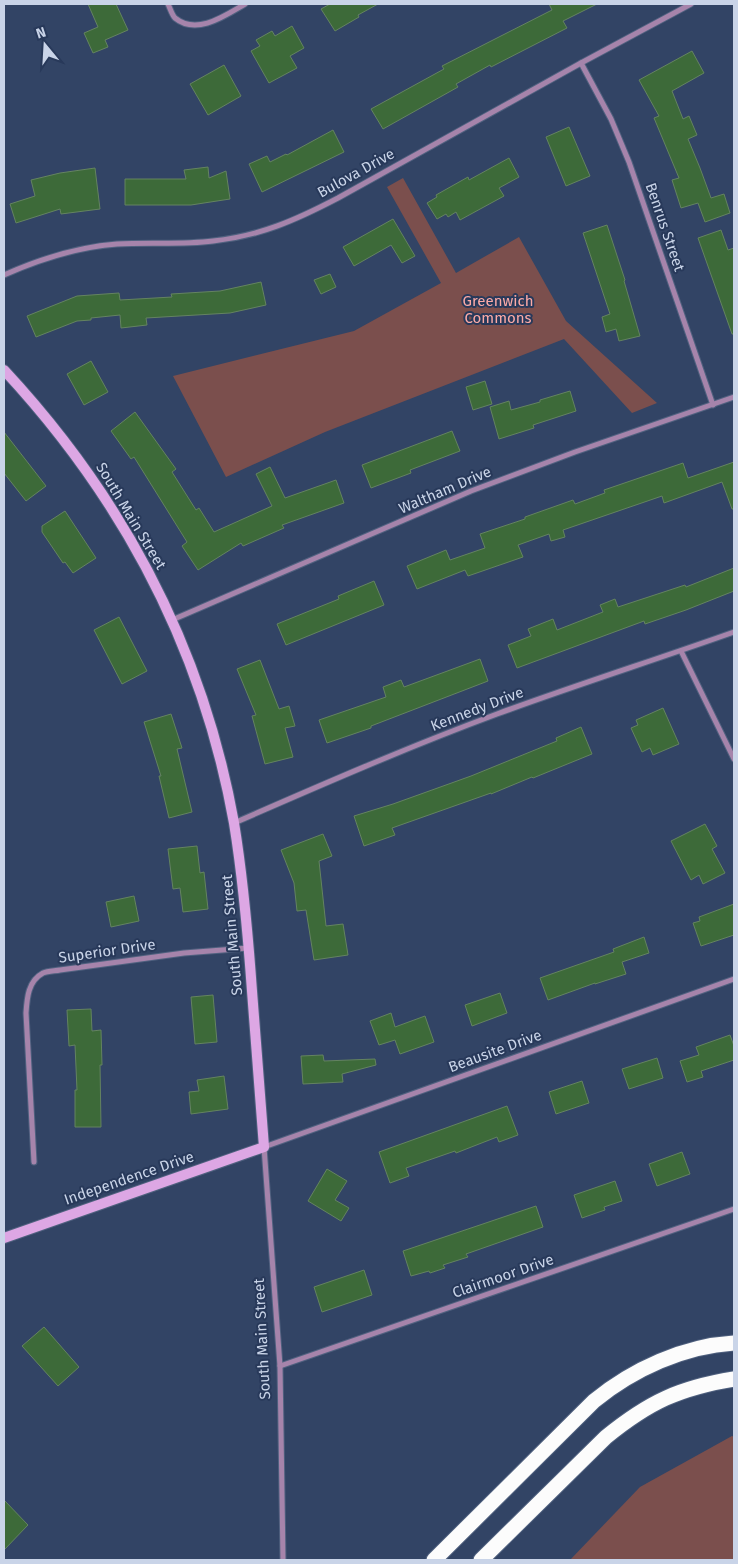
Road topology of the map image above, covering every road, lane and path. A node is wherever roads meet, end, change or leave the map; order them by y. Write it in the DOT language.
graph roads {
  1 [pos="168,4"];
  2 [pos="245,4"];
  3 [pos="691,4"];
  4 [pos="581,63"];
  5 [pos="4,275"];
  6 [pos="4,370"];
  7 [pos="734,397"];
  8 [pos="713,405"];
  9 [pos="172,620"];
  10 [pos="734,632"];
  11 [pos="681,651"];
  12 [pos="734,759"];
  13 [pos="234,823"];
  14 [pos="249,948"];
  15 [pos="734,979"];
  16 [pos="264,1147"];
  17 [pos="34,1162"];
  18 [pos="734,1209"];
  19 [pos="4,1238"];
  20 [pos="734,1343"];
  21 [pos="280,1366"];
  22 [pos="734,1379"];
  23 [pos="283,1560"];
  24 [pos="434,1560"];
  25 [pos="481,1560"];
  1 -- 2 [label="street"];
  3 -- 4 [label="street, Bulova Drive"];
  4 -- 5 [label="street, Bulova Drive"];
  4 -- 8 [label="street, Benrus Street"];
  6 -- 9 [label="street, South Main Street"];
  7 -- 8 [label="street, Waltham Drive"];
  8 -- 9 [label="street, Waltham Drive"];
  9 -- 13 [label="street, South Main Street"];
  10 -- 11 [label="street, Kennedy Drive"];
  11 -- 12 [label="street"];
  11 -- 13 [label="street, Kennedy Drive"];
  13 -- 14 [label="street, South Main Street"];
  14 -- 16 [label="street, South Main Street"];
  14 -- 17 [label="street, Superior Drive"];
  15 -- 16 [label="street, Beausite Drive"];
  16 -- 19 [label="street, Independence Drive"];
  16 -- 21 [label="street, South Main Street"];
  18 -- 21 [label="street, Clairmoor Drive"];
  20 -- 24 [label="highway"];
  21 -- 23 [label="street, South Main Street"];
  22 -- 25 [label="highway"];
}
